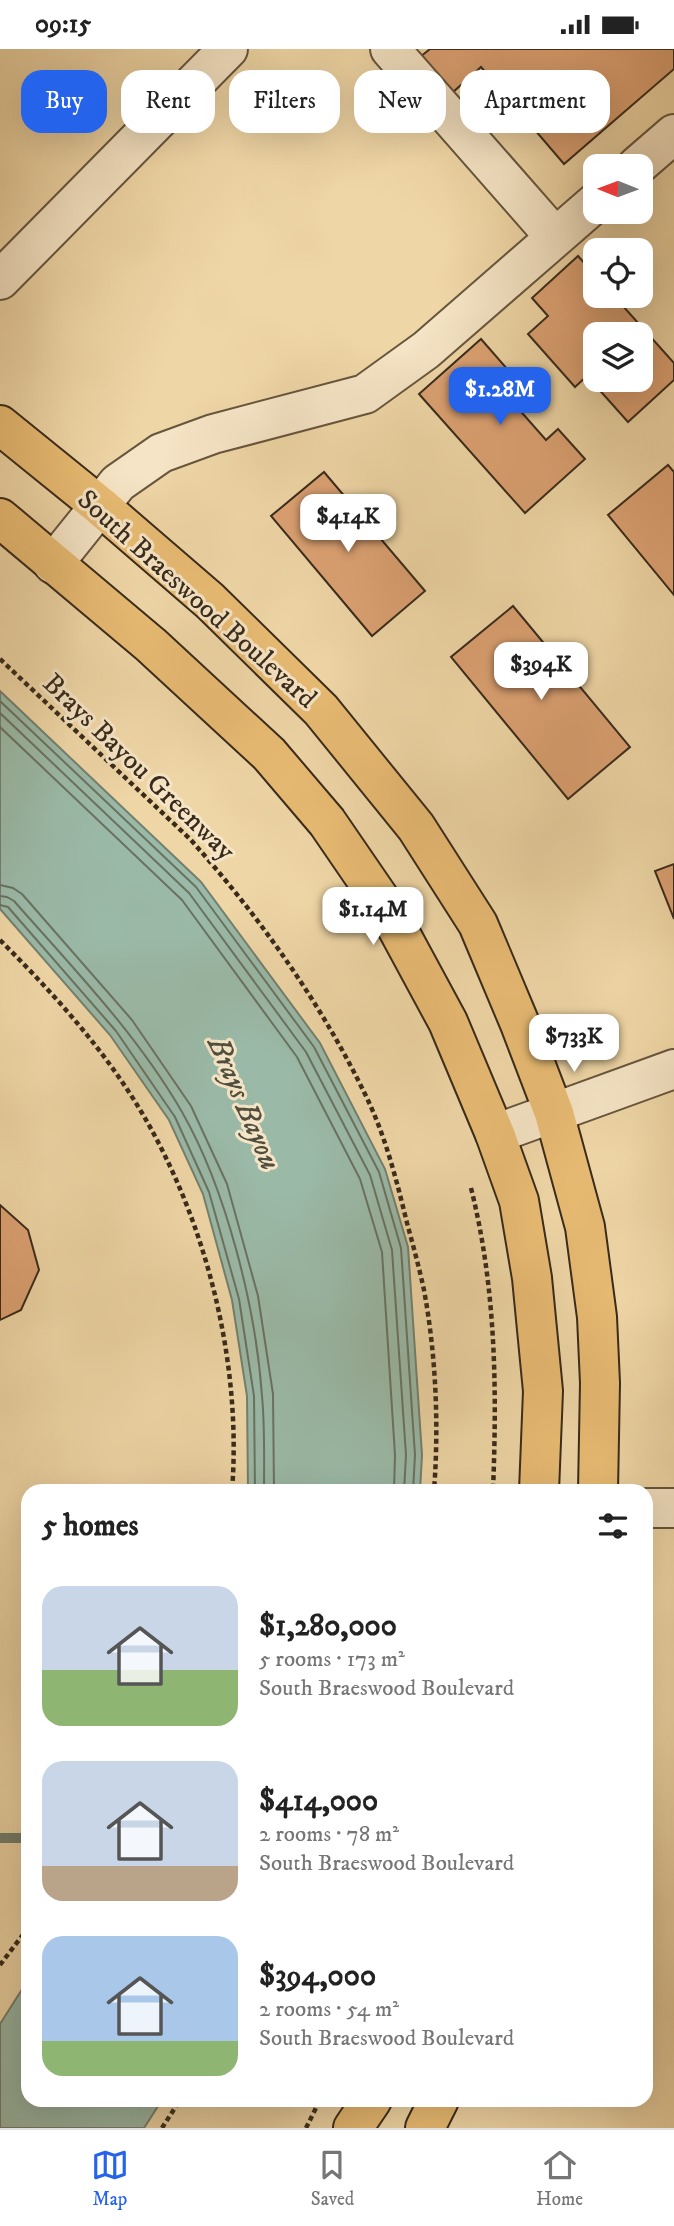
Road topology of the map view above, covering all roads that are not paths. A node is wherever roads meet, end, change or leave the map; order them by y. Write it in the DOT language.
graph roads {
  1 [pos="228,49"];
  2 [pos="390,49"];
  3 [pos="674,134"];
  4 [pos="651,154"];
  5 [pos="583,213"];
  6 [pos="555,237"];
  7 [pos="0,280"];
  8 [pos="0,425"];
  9 [pos="100,506"];
  10 [pos="0,518"];
  11 [pos="53,564"];
  12 [pos="674,1069"];
  13 [pos="554,1113"];
  14 [pos="495,1134"];
  15 [pos="539,1484"];
  16 [pos="598,1484"];
  17 [pos="653,1508"];
  18 [pos="674,1508"];
  19 [pos="367,2107"];
  20 [pos="436,2107"];
  21 [pos="353,2128"];
  22 [pos="425,2128"];
  1 -- 7 [label="street"];
  2 -- 6 [label="street"];
  3 -- 4 [label="street"];
  5 -- 6 [label="street"];
  6 -- 9 [label="street"];
  8 -- 9 [label="main road, South Braeswood Boulevard"];
  9 -- 11 [label="street"];
  9 -- 13 [label="main road, South Braeswood Boulevard"];
  10 -- 11 [label="main road"];
  11 -- 14 [label="main road"];
  12 -- 13 [label="street"];
  13 -- 14 [label="street"];
  13 -- 16 [label="main road, South Braeswood Boulevard"];
  14 -- 15 [label="main road"];
  17 -- 18 [label="street"];
  19 -- 21 [label="main road"];
  20 -- 22 [label="main road"];
}
